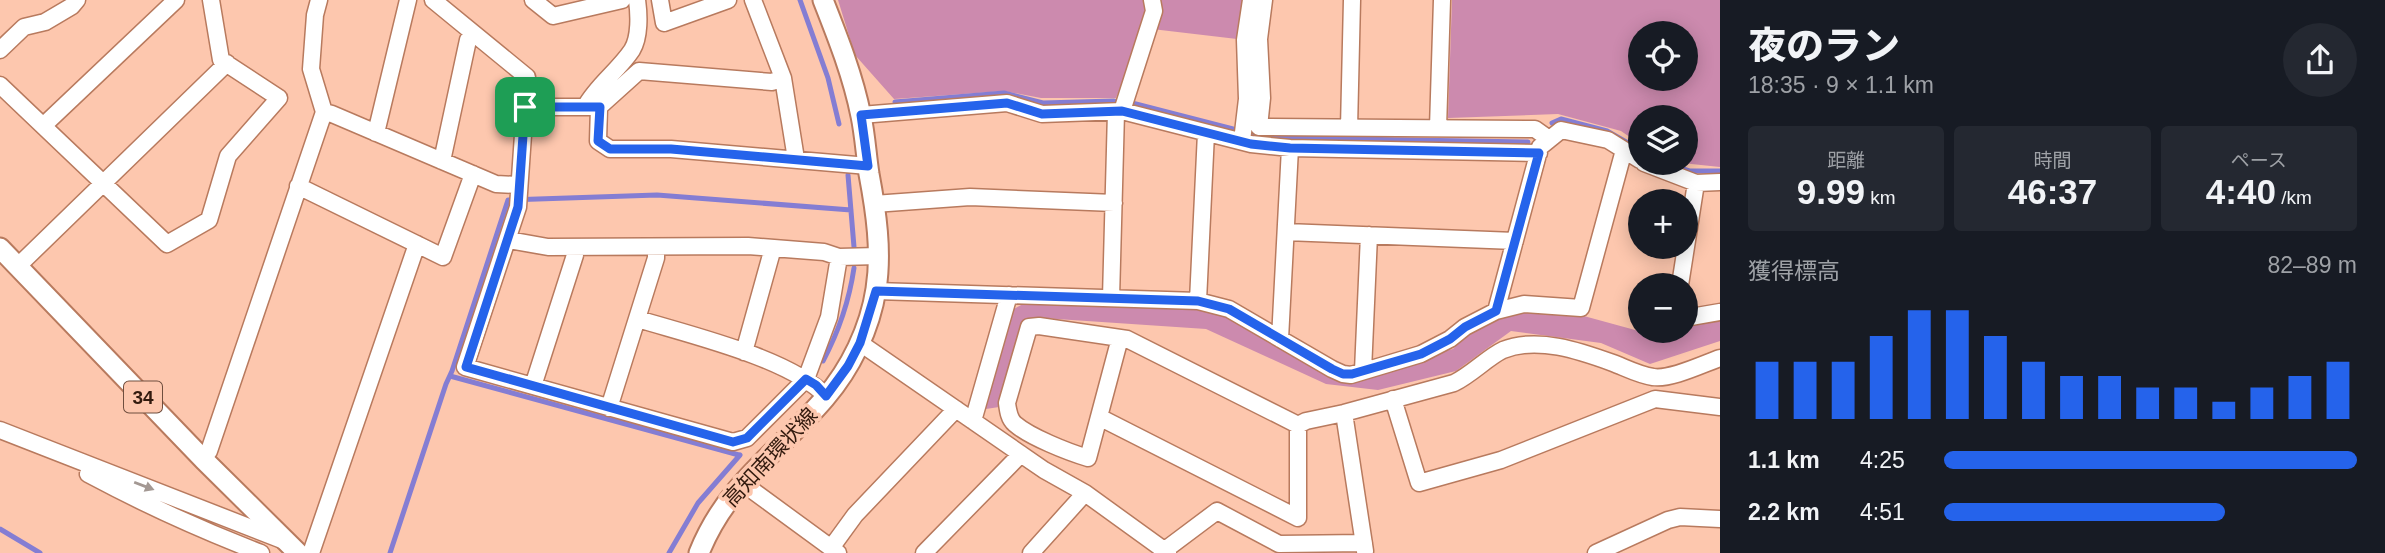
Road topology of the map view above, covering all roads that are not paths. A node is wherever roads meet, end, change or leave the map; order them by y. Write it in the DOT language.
graph roads {
  1 [pos="77,0"];
  2 [pos="176,0"];
  3 [pos="211,0"];
  4 [pos="319,0"];
  5 [pos="408,0"];
  6 [pos="433,0"];
  7 [pos="533,0"];
  8 [pos="622,0"];
  9 [pos="637,0"];
  10 [pos="660,0"];
  11 [pos="728,0"];
  12 [pos="753,0"];
  13 [pos="824,0"];
  14 [pos="1152,0"];
  15 [pos="1251,0"];
  16 [pos="1264,0"];
  17 [pos="1352,0"];
  18 [pos="1441,0"];
  19 [pos="472,33"];
  20 [pos="0,50"];
  21 [pos="227,63"];
  22 [pos="783,78"];
  23 [pos="0,85"];
  24 [pos="525,107"];
  25 [pos="592,107"];
  26 [pos="1119,111"];
  27 [pos="324,112"];
  28 [pos="861,115"];
  29 [pos="43,126"];
  30 [pos="1349,128"];
  31 [pos="1438,128"];
  32 [pos="376,133"];
  33 [pos="1206,133"];
  34 [pos="1549,139"];
  35 [pos="1242,141"];
  36 [pos="1290,148"];
  37 [pos="1624,150"];
  38 [pos="1628,152"];
  39 [pos="1539,153"];
  40 [pos="796,159"];
  41 [pos="442,161"];
  42 [pos="868,166"];
  43 [pos="473,174"];
  44 [pos="1675,175"];
  45 [pos="1720,182"];
  46 [pos="103,183"];
  47 [pos="1696,183"];
  48 [pos="518,185"];
  49 [pos="298,186"];
  50 [pos="1114,203"];
  51 [pos="874,204"];
  52 [pos="1286,232"];
  53 [pos="1369,236"];
  54 [pos="509,240"];
  55 [pos="1515,241"];
  56 [pos="417,244"];
  57 [pos="575,247"];
  58 [pos="0,248"];
  59 [pos="656,248"];
  60 [pos="771,248"];
  61 [pos="878,256"];
  62 [pos="839,257"];
  63 [pos="18,266"];
  64 [pos="1682,273"];
  65 [pos="876,291"];
  66 [pos="1009,295"];
  67 [pos="1111,298"];
  68 [pos="1198,301"];
  69 [pos="1496,311"];
  70 [pos="1720,312"];
  71 [pos="1698,316"];
  72 [pos="638,319"];
  73 [pos="1120,338"];
  74 [pos="1280,339"];
  75 [pos="860,343"];
  76 [pos="744,352"];
  77 [pos="1720,358"];
  78 [pos="1363,372"];
  79 [pos="1656,378"];
  80 [pos="806,379"];
  81 [pos="533,386"];
  82 [pos="826,396"];
  83 [pos="1393,399"];
  84 [pos="1655,399"];
  85 [pos="1720,407"];
  86 [pos="609,408"];
  87 [pos="956,409"];
  88 [pos="1344,413"];
  89 [pos="1099,417"];
  90 [pos="973,421"];
  91 [pos="1298,425"];
  92 [pos="0,430"];
  93 [pos="35,444"];
  94 [pos="1021,454"];
  95 [pos="203,459"];
  96 [pos="741,482"];
  97 [pos="1085,493"];
  98 [pos="238,494"];
  99 [pos="221,516"];
  100 [pos="1720,519"];
  101 [pos="293,548"];
  102 [pos="1365,548"];
  103 [pos="835,550"];
  104 [pos="1167,552"];
  105 [pos="261,553"];
  106 [pos="311,553"];
  107 [pos="699,553"];
  108 [pos="924,553"];
  109 [pos="1031,553"];
  110 [pos="1596,553"];
  1 -- 20 [label="street"];
  2 -- 29 [label="street"];
  3 -- 21 [label="street"];
  4 -- 27 [label="street"];
  5 -- 32 [label="street"];
  6 -- 19 [label="street"];
  7 -- 8 [label="street"];
  9 -- 25 [label="street"];
  10 -- 11 [label="street"];
  12 -- 22 [label="street"];
  13 -- 28 [label="main road, 高知南環状線"];
  14 -- 26 [label="street"];
  15 -- 35 [label="street"];
  16 -- 30 [label="street"];
  17 -- 30 [label="street"];
  18 -- 31 [label="street"];
  19 -- 24 [label="street"];
  19 -- 41 [label="street"];
  21 -- 46 [label="street"];
  21 -- 46 [label="street"];
  22 -- 25 [label="street"];
  22 -- 40 [label="street"];
  23 -- 29 [label="street"];
  24 -- 25 [label="street"];
  24 -- 48 [label="street"];
  25 -- 40 [label="street"];
  26 -- 28 [label="street"];
  26 -- 33 [label="street"];
  26 -- 50 [label="street"];
  27 -- 32 [label="street"];
  27 -- 49 [label="street"];
  28 -- 42 [label="main road, 高知南環状線"];
  29 -- 46 [label="street"];
  30 -- 31 [label="street"];
  31 -- 34 [label="street"];
  32 -- 41 [label="street"];
  33 -- 35 [label="street"];
  33 -- 68 [label="street"];
  34 -- 37 [label="street"];
  34 -- 39 [label="street"];
  35 -- 36 [label="street"];
  36 -- 39 [label="street"];
  36 -- 52 [label="street"];
  37 -- 38 [label="street"];
  37 -- 69 [label="street"];
  39 -- 55 [label="street"];
  40 -- 42 [label="street"];
  41 -- 43 [label="street"];
  42 -- 51 [label="main road, 高知南環状線"];
  43 -- 48 [label="street"];
  43 -- 56 [label="street"];
  44 -- 47 [label="street"];
  45 -- 47 [label="street"];
  46 -- 63 [label="street"];
  47 -- 64 [label="street"];
  48 -- 54 [label="street"];
  49 -- 56 [label="street"];
  49 -- 95 [label="street"];
  50 -- 51 [label="street"];
  50 -- 67 [label="street"];
  51 -- 61 [label="main road, 高知南環状線"];
  52 -- 53 [label="street"];
  52 -- 74 [label="street"];
  53 -- 55 [label="street"];
  53 -- 78 [label="street"];
  54 -- 57 [label="street"];
  54 -- 81 [label="street"];
  55 -- 69 [label="street"];
  56 -- 106 [label="street"];
  57 -- 59 [label="street"];
  57 -- 81 [label="street"];
  58 -- 63 [label="main road, 34"];
  59 -- 60 [label="street"];
  59 -- 72 [label="street"];
  60 -- 62 [label="street"];
  60 -- 76 [label="street"];
  61 -- 62 [label="street"];
  61 -- 65 [label="main road, 高知南環状線"];
  62 -- 80 [label="street"];
  63 -- 95 [label="main road, 34"];
  65 -- 66 [label="street"];
  65 -- 75 [label="main road, 高知南環状線"];
  66 -- 67 [label="street"];
  66 -- 90 [label="street"];
  67 -- 68 [label="street"];
  68 -- 74 [label="street"];
  69 -- 78 [label="street"];
  70 -- 71 [label="street"];
  72 -- 76 [label="street"];
  72 -- 86 [label="street"];
  73 -- 89 [label="street"];
  73 -- 89 [label="street"];
  73 -- 91 [label="street"];
  74 -- 78 [label="street"];
  75 -- 82 [label="main road, 高知南環状線"];
  75 -- 87 [label="street"];
  76 -- 80 [label="street"];
  77 -- 79 [label="street"];
  79 -- 83 [label="street"];
  79 -- 84 [label="street"];
  80 -- 82 [label="street"];
  80 -- 86 [label="street"];
  81 -- 86 [label="street"];
  82 -- 96 [label="main road, 高知南環状線"];
  83 -- 84 [label="street"];
  83 -- 88 [label="street"];
  84 -- 85 [label="street"];
  87 -- 90 [label="street"];
  87 -- 103 [label="street"];
  88 -- 91 [label="street"];
  88 -- 102 [label="street"];
  89 -- 91 [label="street"];
  90 -- 94 [label="street"];
  92 -- 93 [label="street"];
  93 -- 99 [label="street, one-way"];
  93 -- 105 [label="street"];
  94 -- 97 [label="street"];
  94 -- 108 [label="street"];
  95 -- 98 [label="main road, 34"];
  96 -- 103 [label="street"];
  96 -- 107 [label="main road, 高知南環状線"];
  97 -- 104 [label="street"];
  97 -- 109 [label="street"];
  98 -- 99 [label="street"];
  98 -- 101 [label="main road, 34"];
  99 -- 101 [label="street"];
  100 -- 110 [label="street"];
  101 -- 106 [label="main road, 34"];
  102 -- 104 [label="street"];
}
